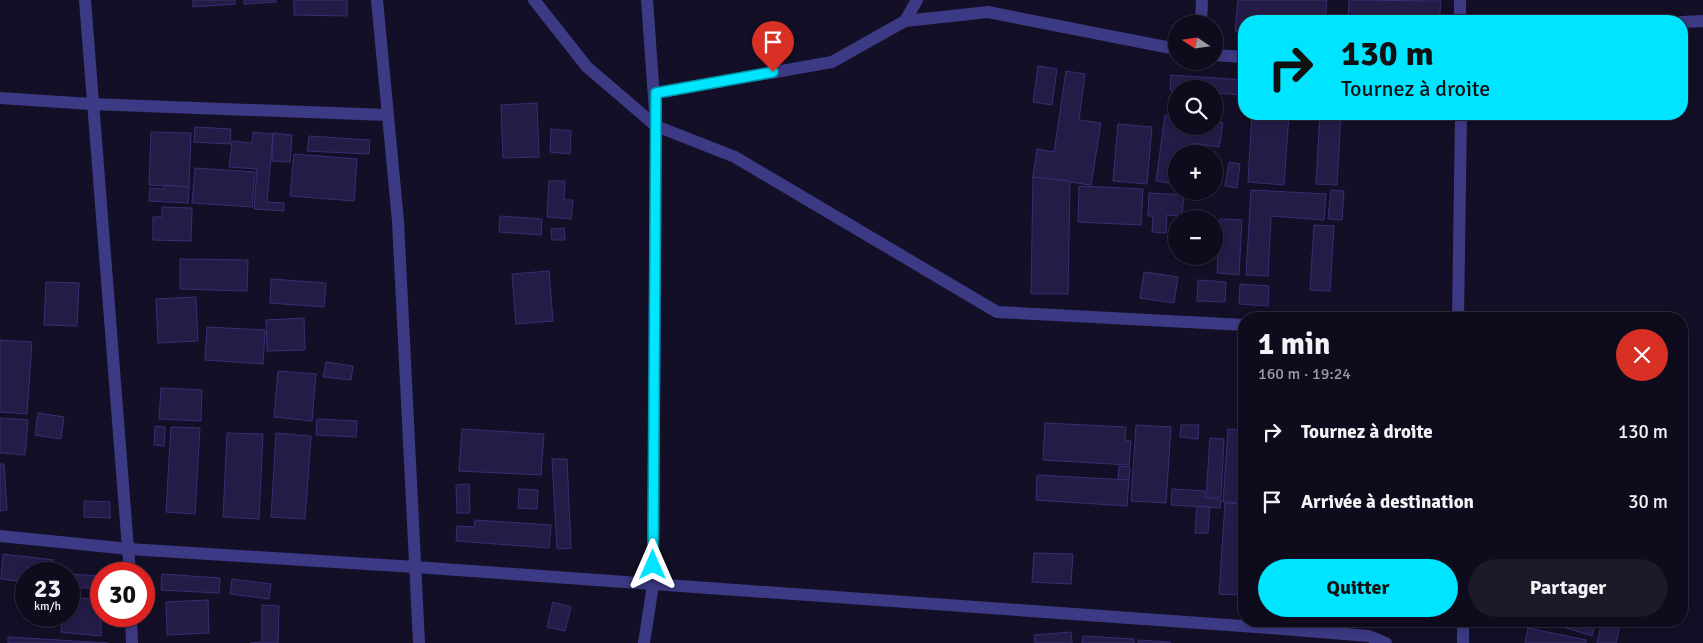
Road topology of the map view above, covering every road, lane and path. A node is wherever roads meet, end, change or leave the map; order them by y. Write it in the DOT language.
graph roads {
  1 [pos="84,0"];
  2 [pos="377,0"];
  3 [pos="534,0"];
  4 [pos="647,0"];
  5 [pos="917,0"];
  6 [pos="1202,0"];
  7 [pos="1460,0"];
  8 [pos="1201,15"];
  9 [pos="1460,15"];
  10 [pos="905,21"];
  11 [pos="1688,22"];
  12 [pos="1703,22"];
  13 [pos="1168,47"];
  14 [pos="1223,56"];
  15 [pos="1238,57"];
  16 [pos="656,93"];
  17 [pos="0,98"];
  18 [pos="91,104"];
  19 [pos="386,115"];
  20 [pos="1461,120"];
  21 [pos="656,126"];
  22 [pos="1458,312"];
  23 [pos="1238,325"];
  24 [pos="0,536"];
  25 [pos="129,549"];
  26 [pos="130,562"];
  27 [pos="415,567"];
  28 [pos="653,585"];
  29 [pos="1238,626"];
  30 [pos="131,627"];
  31 [pos="1256,627"];
  32 [pos="1463,627"];
  33 [pos="132,643"];
  34 [pos="419,643"];
  35 [pos="644,643"];
  36 [pos="1386,643"];
  37 [pos="1463,643"];
  1 -- 18 [label="street"];
  2 -- 19 [label="street"];
  3 -- 21 [label="street"];
  4 -- 16 [label="street"];
  5 -- 10 [label="street"];
  6 -- 8 [label="street"];
  7 -- 9 [label="street"];
  10 -- 13 [label="street"];
  10 -- 16 [label="street"];
  11 -- 12 [label="street"];
  14 -- 15 [label="street"];
  16 -- 21 [label="street"];
  17 -- 18 [label="street"];
  18 -- 19 [label="street"];
  18 -- 25 [label="street"];
  19 -- 27 [label="street"];
  20 -- 22 [label="street"];
  21 -- 23 [label="street"];
  21 -- 28 [label="street"];
  24 -- 25 [label="street"];
  25 -- 26 [label="street"];
  25 -- 27 [label="street"];
  27 -- 28 [label="street"];
  27 -- 34 [label="street"];
  28 -- 29 [label="street"];
  28 -- 35 [label="street"];
  30 -- 33 [label="street"];
  31 -- 36 [label="street"];
  32 -- 37 [label="street"];
}
